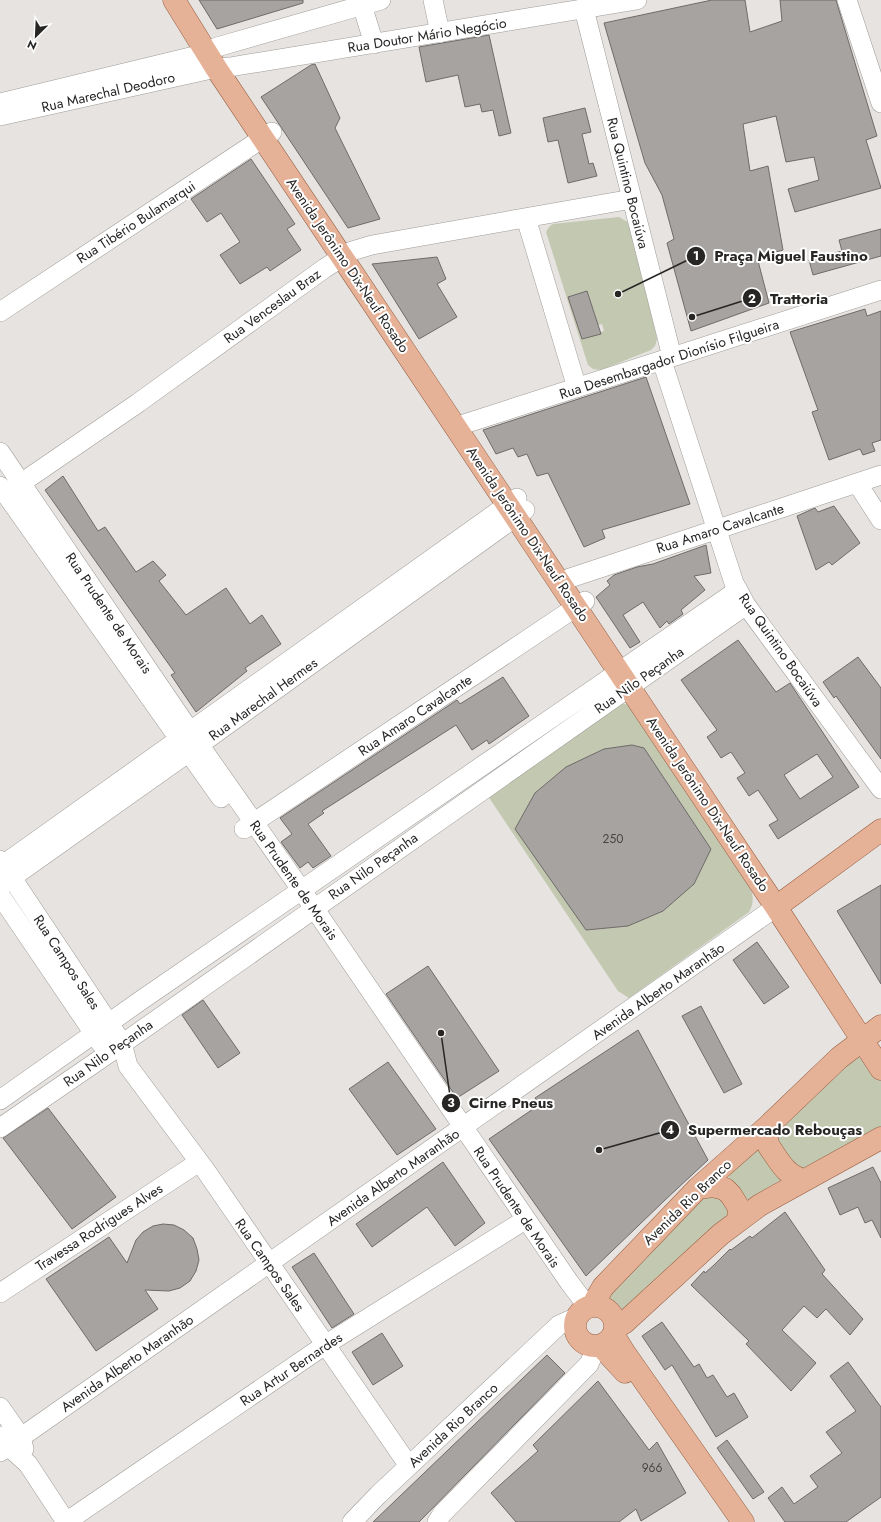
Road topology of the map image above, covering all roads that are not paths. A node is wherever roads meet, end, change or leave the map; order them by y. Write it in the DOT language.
graph roads {
  1 [pos="174,0"];
  2 [pos="186,0"];
  3 [pos="381,0"];
  4 [pos="433,0"];
  5 [pos="638,0"];
  6 [pos="847,0"];
  7 [pos="362,5"];
  8 [pos="584,9"];
  9 [pos="440,33"];
  10 [pos="374,44"];
  11 [pos="218,59"];
  12 [pos="0,103"];
  13 [pos="881,103"];
  14 [pos="0,116"];
  15 [pos="268,135"];
  16 [pos="632,199"];
  17 [pos="526,218"];
  18 [pos="347,254"];
  19 [pos="881,290"];
  20 [pos="0,312"];
  21 [pos="667,359"];
  22 [pos="577,388"];
  23 [pos="462,426"];
  24 [pos="0,452"];
  25 [pos="881,475"];
  26 [pos="21,483"];
  27 [pos="857,483"];
  28 [pos="2,493"];
  29 [pos="516,507"];
  30 [pos="881,520"];
  31 [pos="717,529"];
  32 [pos="565,580"];
  33 [pos="742,597"];
  34 [pos="581,604"];
  35 [pos="629,676"];
  36 [pos="189,742"];
  37 [pos="881,789"];
  38 [pos="249,826"];
  39 [pos="881,830"];
  40 [pos="3,871"];
  41 [pos="296,893"];
  42 [pos="0,895"];
  43 [pos="782,903"];
  44 [pos="309,912"];
  45 [pos="101,1029"];
  46 [pos="874,1036"];
  47 [pos="115,1049"];
  48 [pos="881,1069"];
  49 [pos="0,1100"];
  50 [pos="768,1126"];
  51 [pos="0,1128"];
  52 [pos="460,1130"];
  53 [pos="881,1138"];
  54 [pos="199,1162"];
  55 [pos="804,1180"];
  56 [pos="698,1188"];
  57 [pos="738,1221"];
  58 [pos="520,1223"];
  59 [pos="269,1263"];
  60 [pos="0,1293"];
  61 [pos="583,1311"];
  62 [pos="607,1338"];
  63 [pos="325,1345"];
  64 [pos="0,1407"];
  65 [pos="7,1443"];
  66 [pos="409,1466"];
  67 [pos="442,1520"];
  68 [pos="66,1522"];
  69 [pos="352,1522"];
  70 [pos="729,1522"];
  71 [pos="742,1522"];
  1 -- 11 [label="main road, Avenida Jerônimo Dix-Neuf Rosado"];
  2 -- 11 [label="main road, Avenida Jerônimo Dix-Neuf Rosado"];
  3 -- 7 [label="street"];
  4 -- 9 [label="street"];
  5 -- 8 [label="street, Rua Doutor Mário Negócio"];
  6 -- 13 [label="street"];
  7 -- 10 [label="street"];
  7 -- 11 [label="street"];
  8 -- 9 [label="street, Rua Doutor Mário Negócio"];
  8 -- 16 [label="street, Rua Quintino Bocaiúva"];
  9 -- 10 [label="street, Rua Doutor Mário Negócio"];
  10 -- 11 [label="street, Rua Doutor Mário Negócio"];
  11 -- 12 [label="street, Rua Marechal Deodoro"];
  11 -- 14 [label="street, Rua Marechal Deodoro"];
  11 -- 15 [label="main road, Avenida Jerônimo Dix-Neuf Rosado"];
  15 -- 18 [label="main road, Avenida Jerônimo Dix-Neuf Rosado"];
  15 -- 20 [label="street, Rua Tibério Bulamarqui"];
  16 -- 17 [label="street, Rua Venceslau Braz"];
  16 -- 21 [label="street, Rua Quintino Bocaiúva"];
  17 -- 18 [label="street, Rua Venceslau Braz"];
  17 -- 22 [label="street"];
  18 -- 23 [label="main road, Avenida Jerônimo Dix-Neuf Rosado"];
  18 -- 26 [label="street, Rua Venceslau Braz"];
  19 -- 21 [label="street, Rua Desembargador Dionísio Filgueira"];
  21 -- 22 [label="street, Rua Desembargador Dionísio Filgueira"];
  21 -- 31 [label="street, Rua Quintino Bocaiúva"];
  22 -- 23 [label="street, Rua Desembargador Dionísio Filgueira"];
  23 -- 29 [label="main road, Avenida Jerônimo Dix-Neuf Rosado"];
  24 -- 26 [label="street, Rua Prudente de Morais"];
  25 -- 27 [label="street, Rua Amaro Cavalcante"];
  26 -- 28 [label="street, Rua Venceslau Braz"];
  26 -- 36 [label="street, Rua Prudente de Morais"];
  27 -- 30 [label="street"];
  27 -- 31 [label="street, Rua Amaro Cavalcante"];
  28 -- 36 [label="street, Rua Prudente de Morais"];
  29 -- 32 [label="main road, Avenida Jerônimo Dix-Neuf Rosado"];
  29 -- 36 [label="street, Rua Marechal Hermes"];
  31 -- 32 [label="street, Rua Amaro Cavalcante"];
  31 -- 33 [label="street, Rua Quintino Bocaiúva"];
  32 -- 34 [label="main road, Avenida Jerônimo Dix-Neuf Rosado"];
  33 -- 35 [label="street, Rua Nilo Peçanha"];
  33 -- 37 [label="street, Rua Quintino Bocaiúva"];
  34 -- 35 [label="main road, Avenida Jerônimo Dix-Neuf Rosado"];
  34 -- 38 [label="street, Rua Amaro Cavalcante"];
  35 -- 41 [label="street, Rua Nilo Peçanha"];
  35 -- 43 [label="main road, Avenida Jerônimo Dix-Neuf Rosado"];
  35 -- 44 [label="street, Rua Nilo Peçanha"];
  36 -- 38 [label="street, Rua Prudente de Morais"];
  36 -- 40 [label="street, Rua Marechal Hermes"];
  38 -- 41 [label="street, Rua Prudente de Morais"];
  39 -- 43 [label="main road, Avenida Alberto Maranhão"];
  40 -- 45 [label="street, Rua Campos Sales"];
  41 -- 44 [label="street, Rua Prudente de Morais"];
  41 -- 45 [label="street, Rua Nilo Peçanha"];
  42 -- 45 [label="street, Rua Campos Sales"];
  43 -- 46 [label="main road, Avenida Jerônimo Dix-Neuf Rosado"];
  43 -- 52 [label="street, Avenida Alberto Maranhão"];
  44 -- 47 [label="street, Rua Nilo Peçanha"];
  44 -- 52 [label="street, Rua Prudente de Morais"];
  45 -- 47 [label="street, Rua Campos Sales"];
  45 -- 49 [label="street, Rua Nilo Peçanha"];
  46 -- 48 [label="main road"];
  46 -- 50 [label="main road, Avenida Rio Branco"];
  47 -- 51 [label="street, Rua Nilo Peçanha"];
  47 -- 54 [label="street, Rua Campos Sales"];
  50 -- 55 [label="main road"];
  50 -- 56 [label="main road, Avenida Rio Branco"];
  52 -- 58 [label="street, Rua Prudente de Morais"];
  52 -- 59 [label="street, Avenida Alberto Maranhão"];
  52 -- 61 [label="street, Rua Prudente de Morais"];
  53 -- 55 [label="main road"];
  54 -- 59 [label="street, Rua Campos Sales"];
  54 -- 60 [label="street, Travessa Rodrigues Alves"];
  55 -- 57 [label="main road"];
  56 -- 57 [label="main road"];
  56 -- 61 [label="main road, Avenida Rio Branco"];
  57 -- 62 [label="main road"];
  58 -- 61 [label="street, Rua Prudente de Morais"];
  58 -- 63 [label="street, Rua Artur Bernardes"];
  59 -- 63 [label="street, Rua Campos Sales"];
  59 -- 65 [label="street, Avenida Alberto Maranhão"];
  61 -- 62 [label="main road"];
  61 -- 62 [label="main road"];
  61 -- 66 [label="street, Avenida Rio Branco"];
  62 -- 67 [label="street"];
  62 -- 70 [label="main road"];
  62 -- 71 [label="main road"];
  63 -- 66 [label="street, Rua Campos Sales"];
  63 -- 68 [label="street, Rua Artur Bernardes"];
  64 -- 65 [label="street"];
  65 -- 68 [label="street"];
  66 -- 69 [label="street, Avenida Rio Branco"];
}
